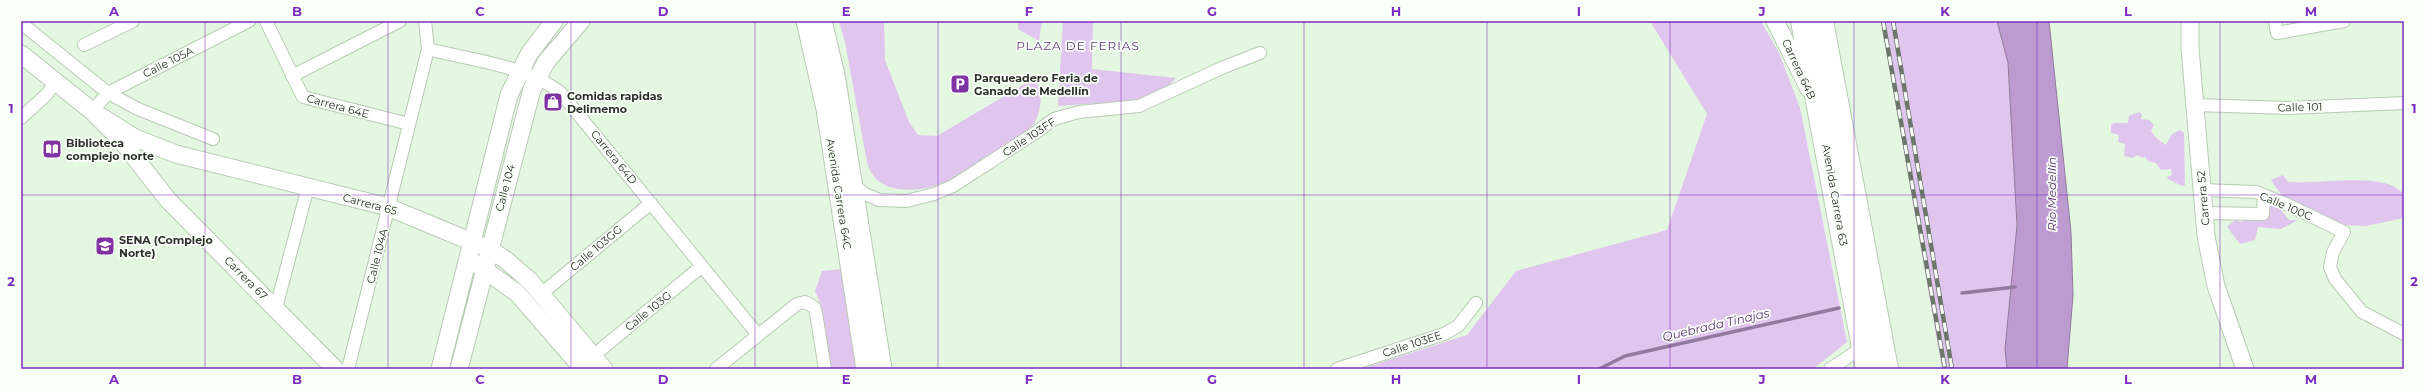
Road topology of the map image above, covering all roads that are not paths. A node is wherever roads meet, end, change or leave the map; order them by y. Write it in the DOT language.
graph roads {
  1 [pos="133,21"];
  2 [pos="249,21"];
  3 [pos="266,21"];
  4 [pos="400,21"];
  5 [pos="425,21"];
  6 [pos="554,21"];
  7 [pos="580,21"];
  8 [pos="806,21"];
  9 [pos="822,21"];
  10 [pos="1775,21"];
  11 [pos="1802,21"];
  12 [pos="1822,21"];
  13 [pos="2190,21"];
  14 [pos="2344,21"];
  15 [pos="21,23"];
  16 [pos="2276,27"];
  17 [pos="84,45"];
  18 [pos="428,49"];
  19 [pos="21,54"];
  20 [pos="1260,54"];
  21 [pos="519,72"];
  22 [pos="292,76"];
  23 [pos="537,78"];
  24 [pos="55,83"];
  25 [pos="108,93"];
  26 [pos="2404,103"];
  27 [pos="2196,105"];
  28 [pos="92,112"];
  29 [pos="21,118"];
  30 [pos="1821,118"];
  31 [pos="409,124"];
  32 [pos="213,139"];
  33 [pos="852,182"];
  34 [pos="308,187"];
  35 [pos="2202,190"];
  36 [pos="2264,195"];
  37 [pos="651,203"];
  38 [pos="388,207"];
  39 [pos="2204,213"];
  40 [pos="472,241"];
  41 [pos="489,249"];
  42 [pos="468,260"];
  43 [pos="702,266"];
  44 [pos="484,268"];
  45 [pos="542,294"];
  46 [pos="1476,303"];
  47 [pos="276,308"];
  48 [pos="2404,334"];
  49 [pos="758,335"];
  50 [pos="1863,348"];
  51 [pos="593,356"];
  52 [pos="335,369"];
  53 [pos="348,369"];
  54 [pos="440,369"];
  55 [pos="459,369"];
  56 [pos="583,369"];
  57 [pos="604,369"];
  58 [pos="716,369"];
  59 [pos="826,369"];
  60 [pos="866,369"];
  61 [pos="882,369"];
  62 [pos="1337,369"];
  63 [pos="1830,369"];
  64 [pos="1867,369"];
  65 [pos="1887,369"];
  66 [pos="2245,369"];
  1 -- 17 [label="street"];
  2 -- 25 [label="street, Calle 105A"];
  3 -- 22 [label="street, Carrera 64E"];
  4 -- 22 [label="street"];
  5 -- 18 [label="street"];
  6 -- 21 [label="main road, Calle 104"];
  7 -- 23 [label="main road, Calle 104"];
  8 -- 60 [label="main road, Avenida Carrera 64C"];
  9 -- 33 [label="main road, Avenida Carrera 64C"];
  10 -- 30 [label="main road, Carrera 64B"];
  11 -- 30 [label="highway, Avenida Carrera 63"];
  12 -- 65 [label="highway, Avenida Carrera 63"];
  13 -- 27 [label="main road, Carrera 52"];
  14 -- 16 [label="street"];
  15 -- 25 [label="street"];
  18 -- 21 [label="street, Carrera 64D"];
  18 -- 31 [label="street, Calle 104A"];
  19 -- 24 [label="main road, Carrera 67"];
  20 -- 33 [label="street, Calle 103FF"];
  21 -- 23 [label="street, Carrera 64D"];
  21 -- 40 [label="main road, Calle 104"];
  22 -- 31 [label="street, Carrera 64E"];
  23 -- 37 [label="street, Carrera 64D"];
  23 -- 41 [label="main road, Calle 104"];
  24 -- 28 [label="main road, Carrera 67"];
  24 -- 29 [label="street"];
  25 -- 28 [label="street, Calle 105A"];
  25 -- 32 [label="street"];
  26 -- 27 [label="street, Calle 101"];
  27 -- 35 [label="main road, Carrera 52"];
  28 -- 34 [label="main road, Carrera 65"];
  28 -- 47 [label="main road, Carrera 67"];
  30 -- 50 [label="highway, Avenida Carrera 63"];
  31 -- 38 [label="street, Calle 104A"];
  33 -- 61 [label="main road, Avenida Carrera 64C"];
  34 -- 38 [label="main road, Carrera 65"];
  34 -- 47 [label="street"];
  35 -- 36 [label="street, Calle 100C"];
  35 -- 39 [label="main road, Carrera 52"];
  36 -- 39 [label="street"];
  36 -- 48 [label="street, Calle 100C"];
  37 -- 43 [label="street, Carrera 64D"];
  37 -- 45 [label="street, Calle 103GG"];
  38 -- 40 [label="main road, Carrera 65"];
  38 -- 53 [label="street, Calle 104A"];
  39 -- 66 [label="main road, Carrera 52"];
  40 -- 41 [label="main road, Carrera 65"];
  40 -- 42 [label="main road, Calle 104"];
  41 -- 44 [label="main road, Calle 104"];
  41 -- 45 [label="main road, Carrera 65"];
  42 -- 44 [label="main road"];
  42 -- 54 [label="main road, Calle 104"];
  43 -- 49 [label="street, Carrera 64D"];
  43 -- 51 [label="street, Calle 103G"];
  44 -- 55 [label="main road, Calle 104"];
  44 -- 56 [label="main road"];
  45 -- 51 [label="main road, Carrera 65"];
  46 -- 62 [label="street, Calle 103EE"];
  47 -- 52 [label="main road, Carrera 67"];
  49 -- 58 [label="street"];
  49 -- 59 [label="street"];
  50 -- 63 [label="street"];
  50 -- 64 [label="highway, Avenida Carrera 63"];
  51 -- 57 [label="main road, Carrera 65"];
}
